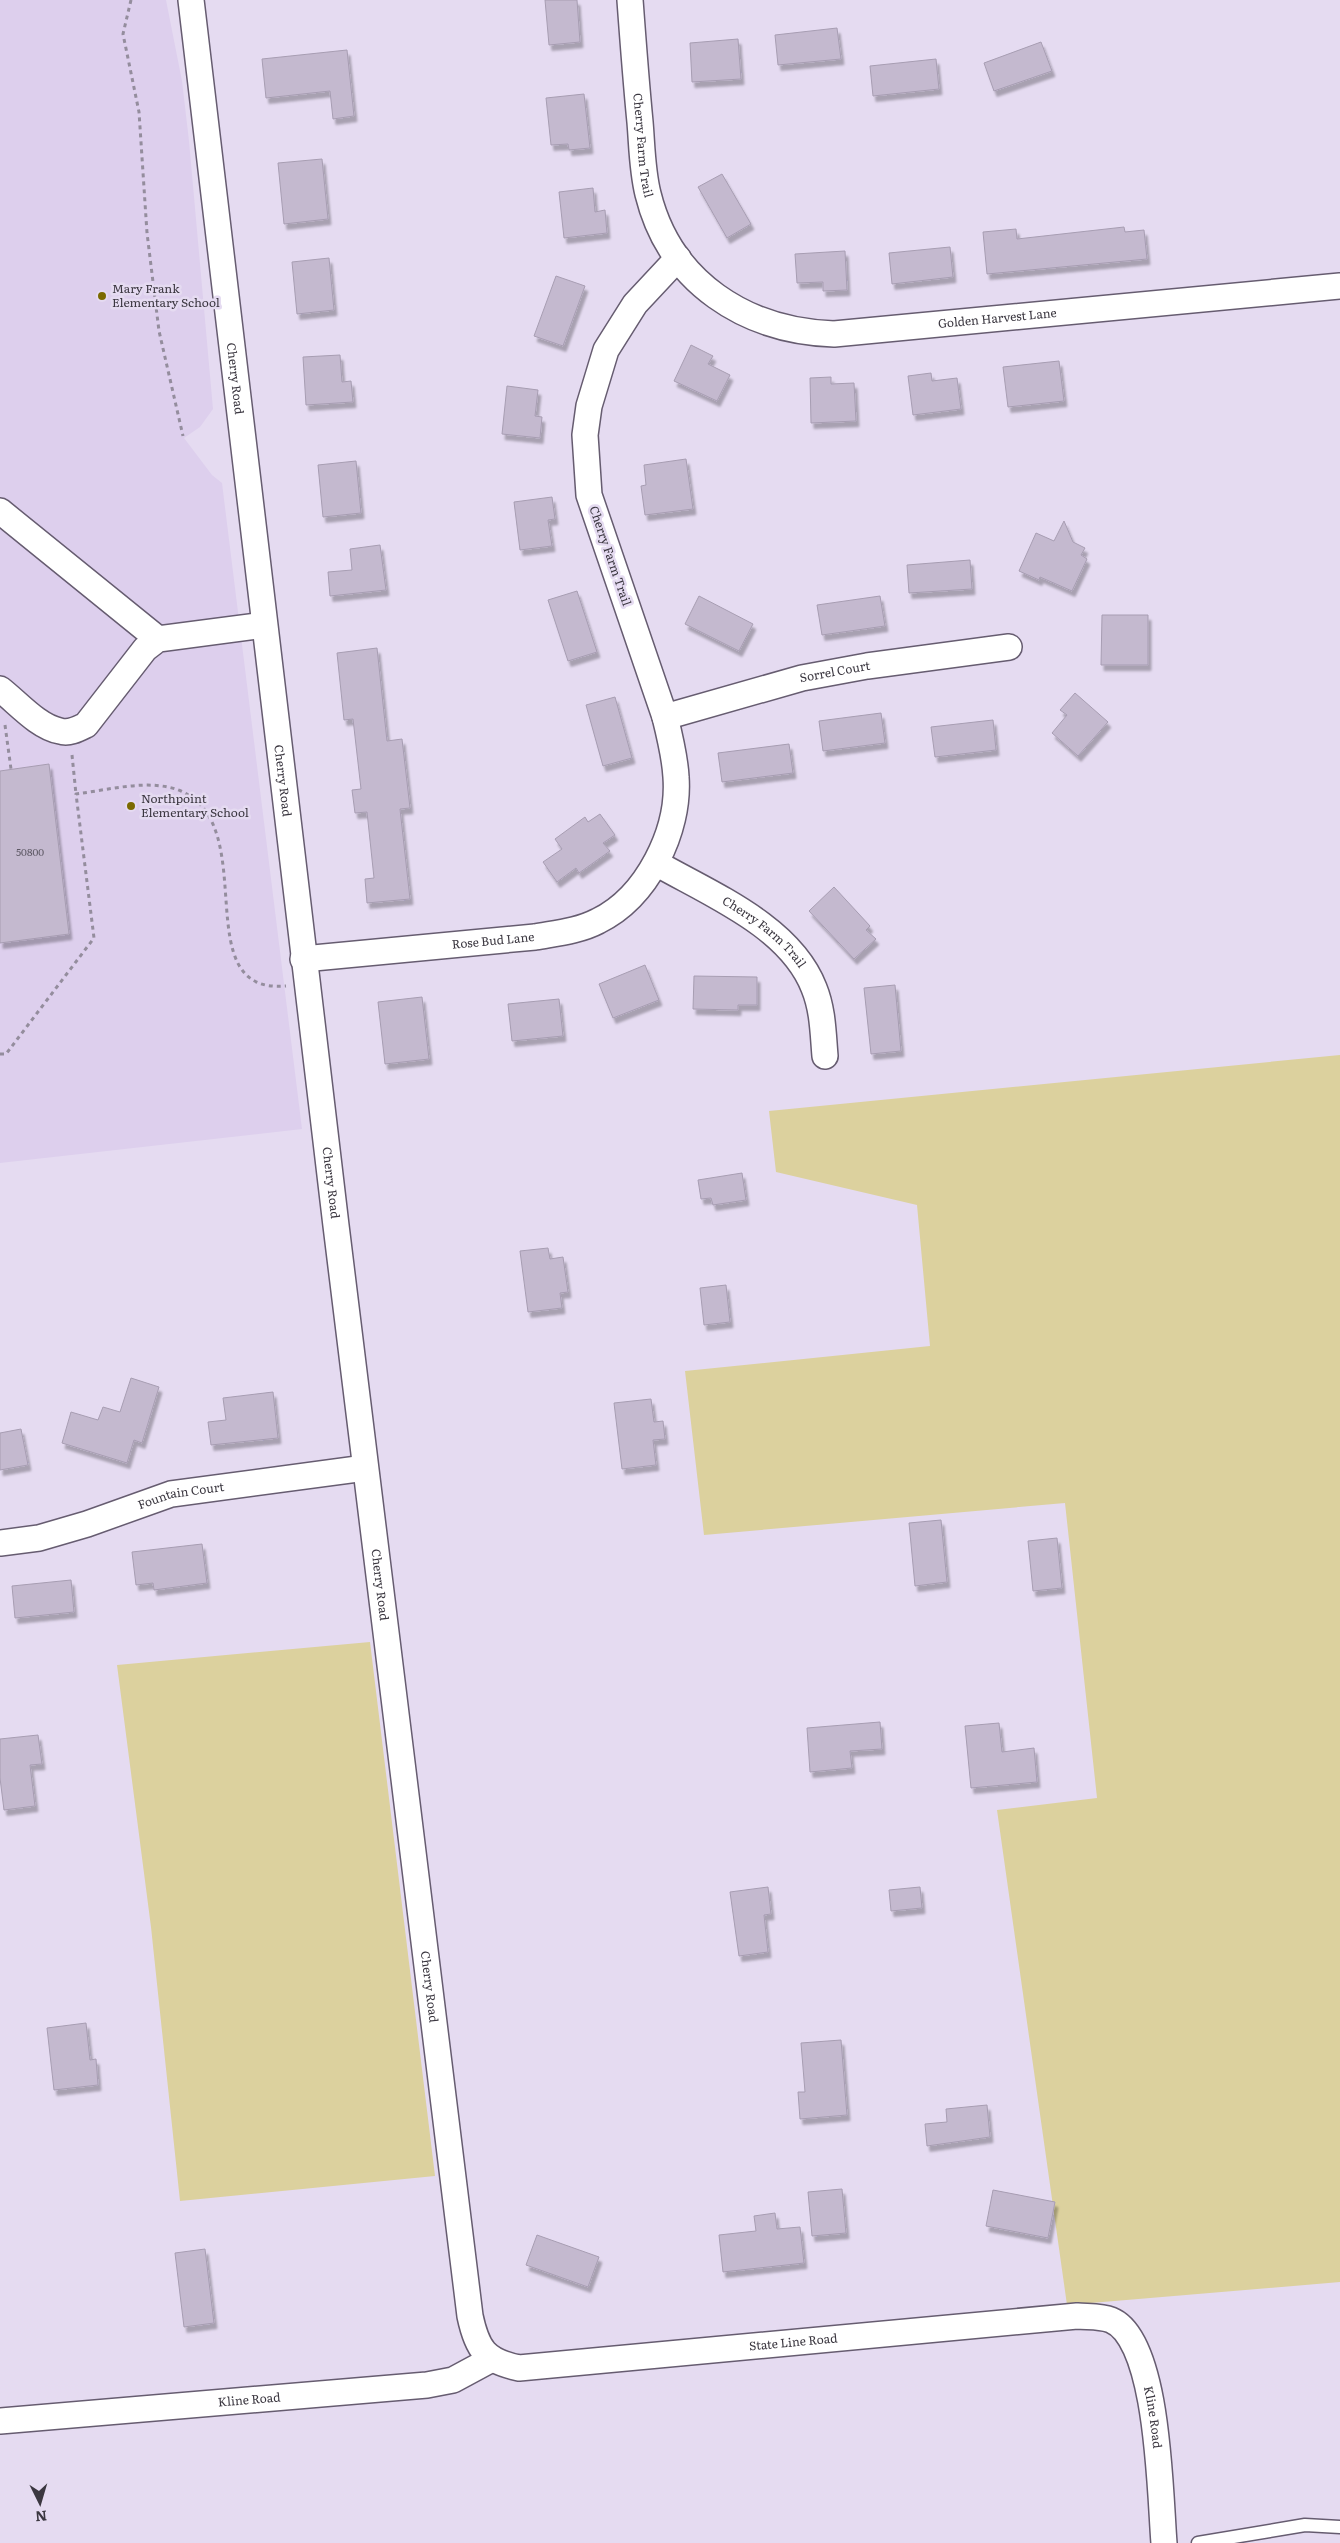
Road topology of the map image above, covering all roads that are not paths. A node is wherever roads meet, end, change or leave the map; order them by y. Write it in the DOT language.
graph roads {
  1 [pos="191,0"];
  2 [pos="630,0"];
  3 [pos="678,258"];
  4 [pos="1340,286"];
  5 [pos="0,511"];
  6 [pos="264,625"];
  7 [pos="158,639"];
  8 [pos="1009,647"];
  9 [pos="0,689"];
  10 [pos="665,717"];
  11 [pos="656,863"];
  12 [pos="303,959"];
  13 [pos="825,1056"];
  14 [pos="365,1468"];
  15 [pos="0,1542"];
  16 [pos="1096,2317"];
  17 [pos="492,2359"];
  18 [pos="0,2421"];
  19 [pos="1340,2527"];
  20 [pos="1164,2543"];
  21 [pos="1198,2543"];
  1 -- 6 [label="street, Cherry Road"];
  2 -- 3 [label="street, Cherry Farm Trail"];
  3 -- 4 [label="street, Golden Harvest Lane"];
  3 -- 10 [label="street, Cherry Farm Trail"];
  5 -- 7 [label="street"];
  6 -- 7 [label="street"];
  6 -- 12 [label="street, Cherry Road"];
  7 -- 9 [label="street"];
  8 -- 10 [label="street, Sorrel Court"];
  10 -- 11 [label="street, Cherry Farm Trail"];
  11 -- 12 [label="street, Rose Bud Lane"];
  11 -- 13 [label="street, Cherry Farm Trail"];
  12 -- 14 [label="street, Cherry Road"];
  14 -- 15 [label="street, Fountain Court"];
  14 -- 17 [label="street, Cherry Road"];
  16 -- 17 [label="street, State Line Road"];
  16 -- 20 [label="street, Kline Road"];
  17 -- 18 [label="street, Kline Road"];
  19 -- 21 [label="lane"];
}
